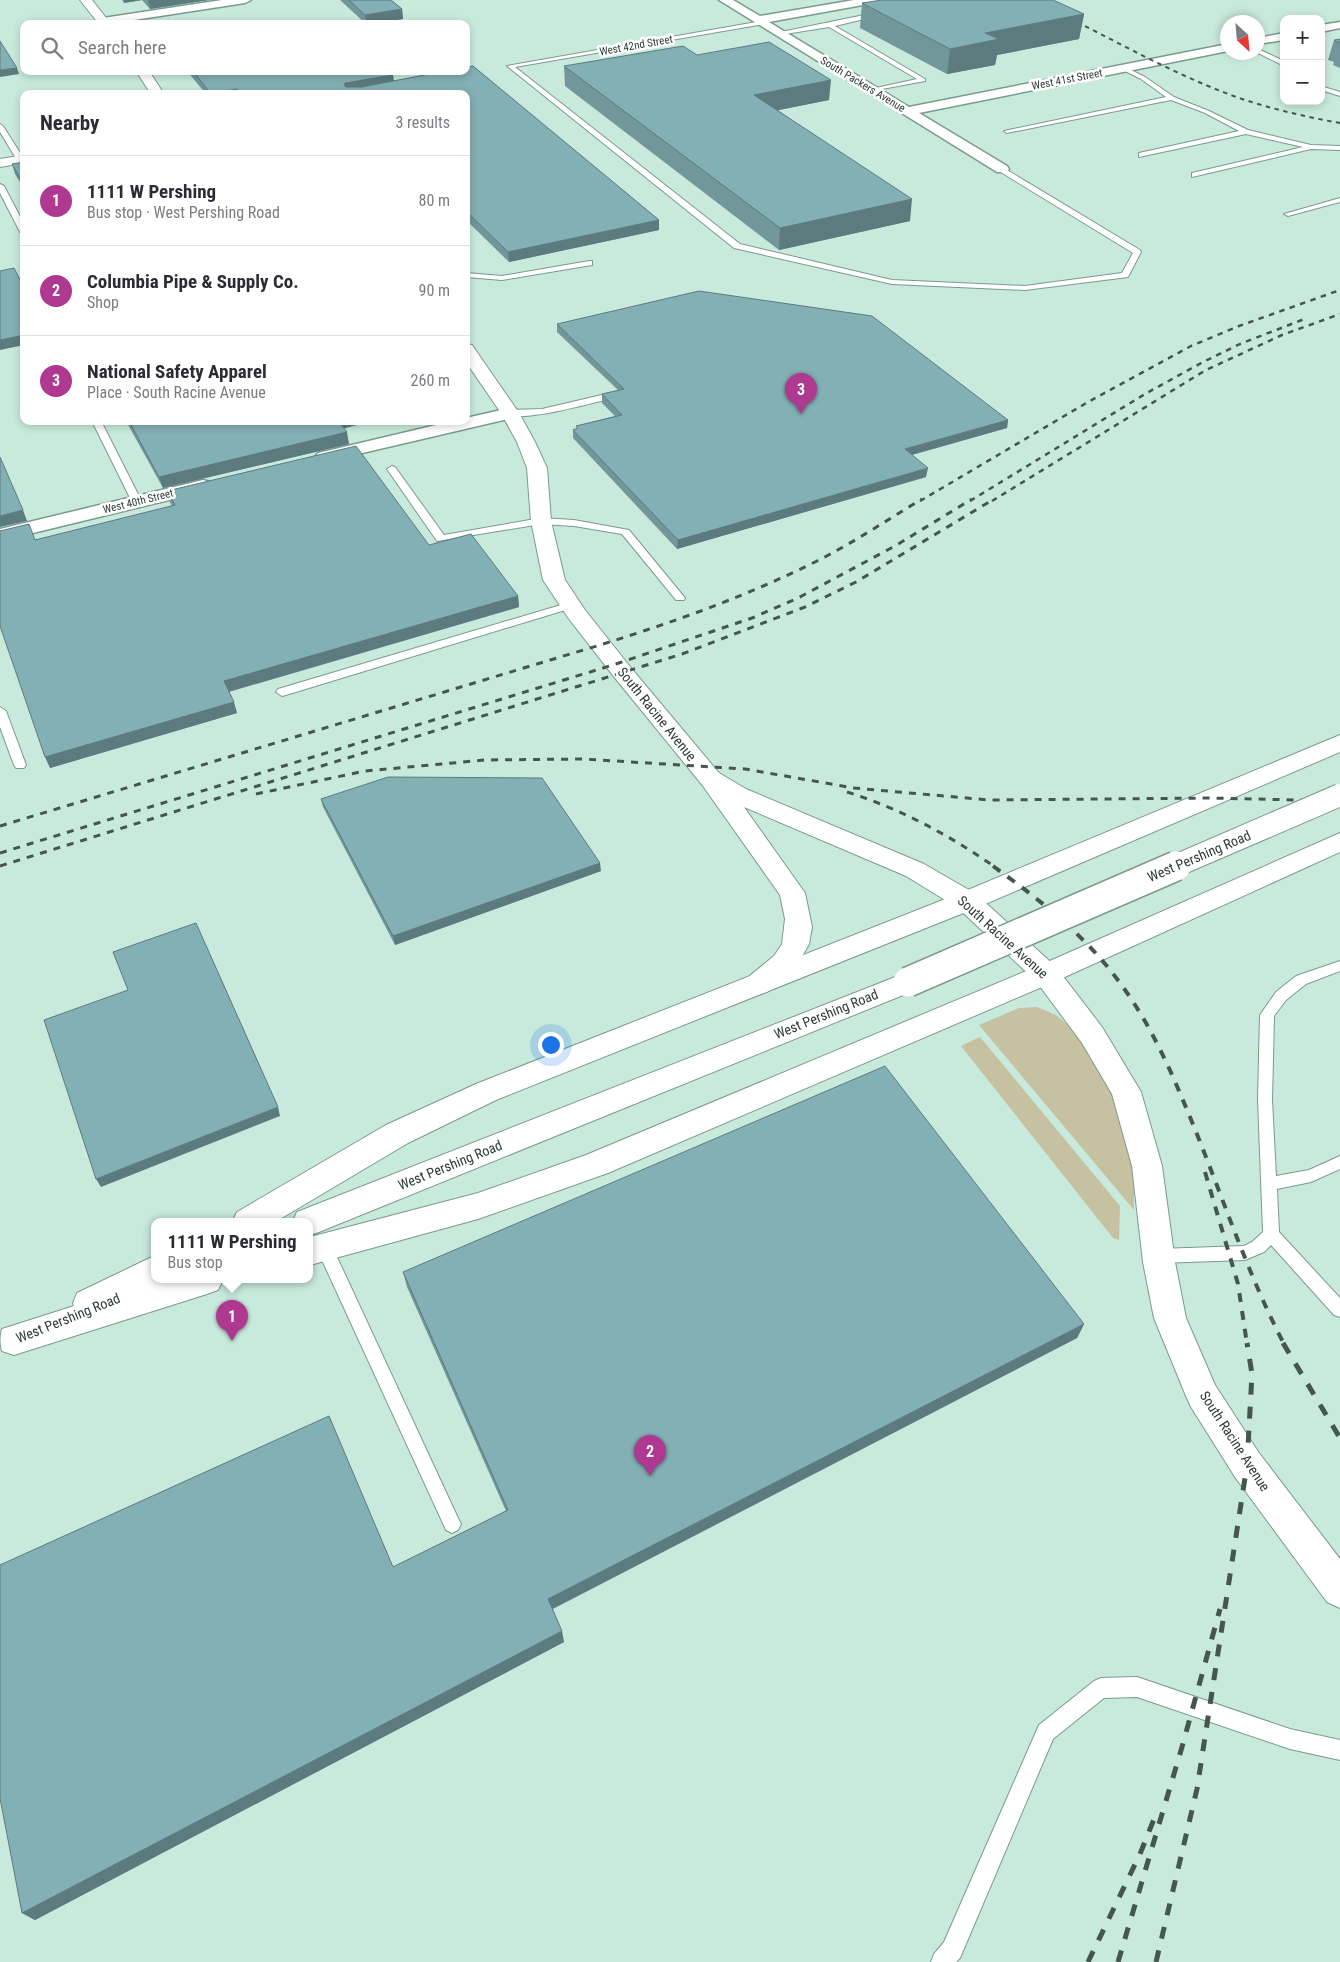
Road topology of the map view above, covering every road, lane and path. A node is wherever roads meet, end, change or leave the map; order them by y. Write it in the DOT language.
graph roads {
  1 [pos="86,0"];
  2 [pos="245,0"];
  3 [pos="724,0"];
  4 [pos="874,0"];
  5 [pos="880,14"];
  6 [pos="102,20"];
  7 [pos="117,20"];
  8 [pos="760,21"];
  9 [pos="830,25"];
  10 [pos="1340,25"];
  11 [pos="1325,28"];
  12 [pos="779,33"];
  13 [pos="1280,37"];
  14 [pos="1265,40"];
  15 [pos="1220,49"];
  16 [pos="1265,54"];
  17 [pos="1280,62"];
  18 [pos="1123,68"];
  19 [pos="145,75"];
  20 [pos="1325,89"];
  21 [pos="155,90"];
  22 [pos="873,90"];
  23 [pos="1340,94"];
  24 [pos="1172,98"];
  25 [pos="907,111"];
  26 [pos="0,126"];
  27 [pos="1007,131"];
  28 [pos="1246,132"];
  29 [pos="1311,147"];
  30 [pos="1340,148"];
  31 [pos="1142,155"];
  32 [pos="20,156"];
  33 [pos="20,159"];
  34 [pos="0,163"];
  35 [pos="1002,169"];
  36 [pos="1194,175"];
  37 [pos="0,186"];
  38 [pos="1340,200"];
  39 [pos="1288,214"];
  40 [pos="20,224"];
  41 [pos="589,263"];
  42 [pos="470,272"];
  43 [pos="470,355"];
  44 [pos="606,397"];
  45 [pos="510,413"];
  46 [pos="470,423"];
  47 [pos="98,425"];
  48 [pos="460,425"];
  49 [pos="309,461"];
  50 [pos="392,468"];
  51 [pos="223,481"];
  52 [pos="137,502"];
  53 [pos="541,521"];
  54 [pos="0,535"];
  55 [pos="680,598"];
  56 [pos="571,605"];
  57 [pos="282,692"];
  58 [pos="0,711"];
  59 [pos="1340,743"];
  60 [pos="20,765"];
  61 [pos="710,779"];
  62 [pos="1340,795"];
  63 [pos="1340,842"];
  64 [pos="967,901"];
  65 [pos="1340,966"];
  66 [pos="1046,974"];
  67 [pos="757,985"];
  68 [pos="1340,1162"];
  69 [pos="1268,1184"];
  70 [pos="255,1218"];
  71 [pos="313,1220"];
  72 [pos="1270,1234"];
  73 [pos="317,1249"];
  74 [pos="1159,1256"];
  75 [pos="151,1271"];
  76 [pos="157,1283"];
  77 [pos="197,1283"];
  78 [pos="1340,1310"];
  79 [pos="7,1343"];
  80 [pos="452,1524"];
  81 [pos="1340,1589"];
  82 [pos="1340,1750"];
  83 [pos="942,1962"];
  1 -- 6 [label="main road"];
  2 -- 7 [label="street"];
  3 -- 8 [label="street, South Packers Avenue"];
  4 -- 8 [label="street, West 42nd Street"];
  5 -- 9 [label="lane"];
  8 -- 12 [label="street, South Packers Avenue"];
  8 -- 35 [label="lane, West 42nd Street"];
  9 -- 12 [label="lane"];
  9 -- 22 [label="lane"];
  10 -- 11 [label="street"];
  12 -- 22 [label="street, South Packers Avenue"];
  13 -- 14 [label="street"];
  15 -- 18 [label="street, West 41st Street"];
  16 -- 17 [label="lane"];
  18 -- 24 [label="lane"];
  18 -- 25 [label="street, West 41st Street"];
  19 -- 21 [label="main road"];
  20 -- 23 [label="lane"];
  22 -- 25 [label="street, South Packers Avenue"];
  24 -- 27 [label="lane"];
  24 -- 28 [label="lane"];
  25 -- 35 [label="street, South Packers Avenue"];
  26 -- 32 [label="lane"];
  28 -- 29 [label="lane"];
  28 -- 31 [label="lane"];
  29 -- 30 [label="lane"];
  29 -- 36 [label="lane"];
  33 -- 34 [label="main road"];
  37 -- 40 [label="lane"];
  38 -- 39 [label="lane"];
  41 -- 42 [label="lane"];
  43 -- 45 [label="main road, South Racine Avenue"];
  44 -- 45 [label="lane"];
  45 -- 46 [label="street"];
  45 -- 53 [label="main road, South Racine Avenue"];
  47 -- 52 [label="lane"];
  48 -- 49 [label="street"];
  50 -- 53 [label="lane"];
  51 -- 52 [label="street, West 40th Street"];
  52 -- 54 [label="street, West 40th Street"];
  53 -- 55 [label="lane"];
  53 -- 56 [label="main road, South Racine Avenue"];
  56 -- 57 [label="lane"];
  56 -- 61 [label="main road, South Racine Avenue"];
  58 -- 60 [label="lane"];
  59 -- 64 [label="main road"];
  61 -- 64 [label="main road, South Racine Avenue"];
  61 -- 67 [label="main road"];
  62 -- 71 [label="main road, West Pershing Road, bridge"];
  63 -- 66 [label="main road"];
  64 -- 66 [label="main road, South Racine Avenue"];
  64 -- 67 [label="main road"];
  65 -- 69 [label="lane"];
  66 -- 73 [label="main road"];
  66 -- 74 [label="main road, South Racine Avenue"];
  67 -- 70 [label="main road"];
  68 -- 69 [label="lane"];
  69 -- 72 [label="lane"];
  72 -- 74 [label="lane"];
  72 -- 78 [label="lane"];
  73 -- 80 [label="lane"];
  74 -- 81 [label="main road, South Racine Avenue"];
  75 -- 79 [label="main road"];
  76 -- 79 [label="main road, West Pershing Road"];
  77 -- 79 [label="main road"];
  82 -- 83 [label="lane"];
}
